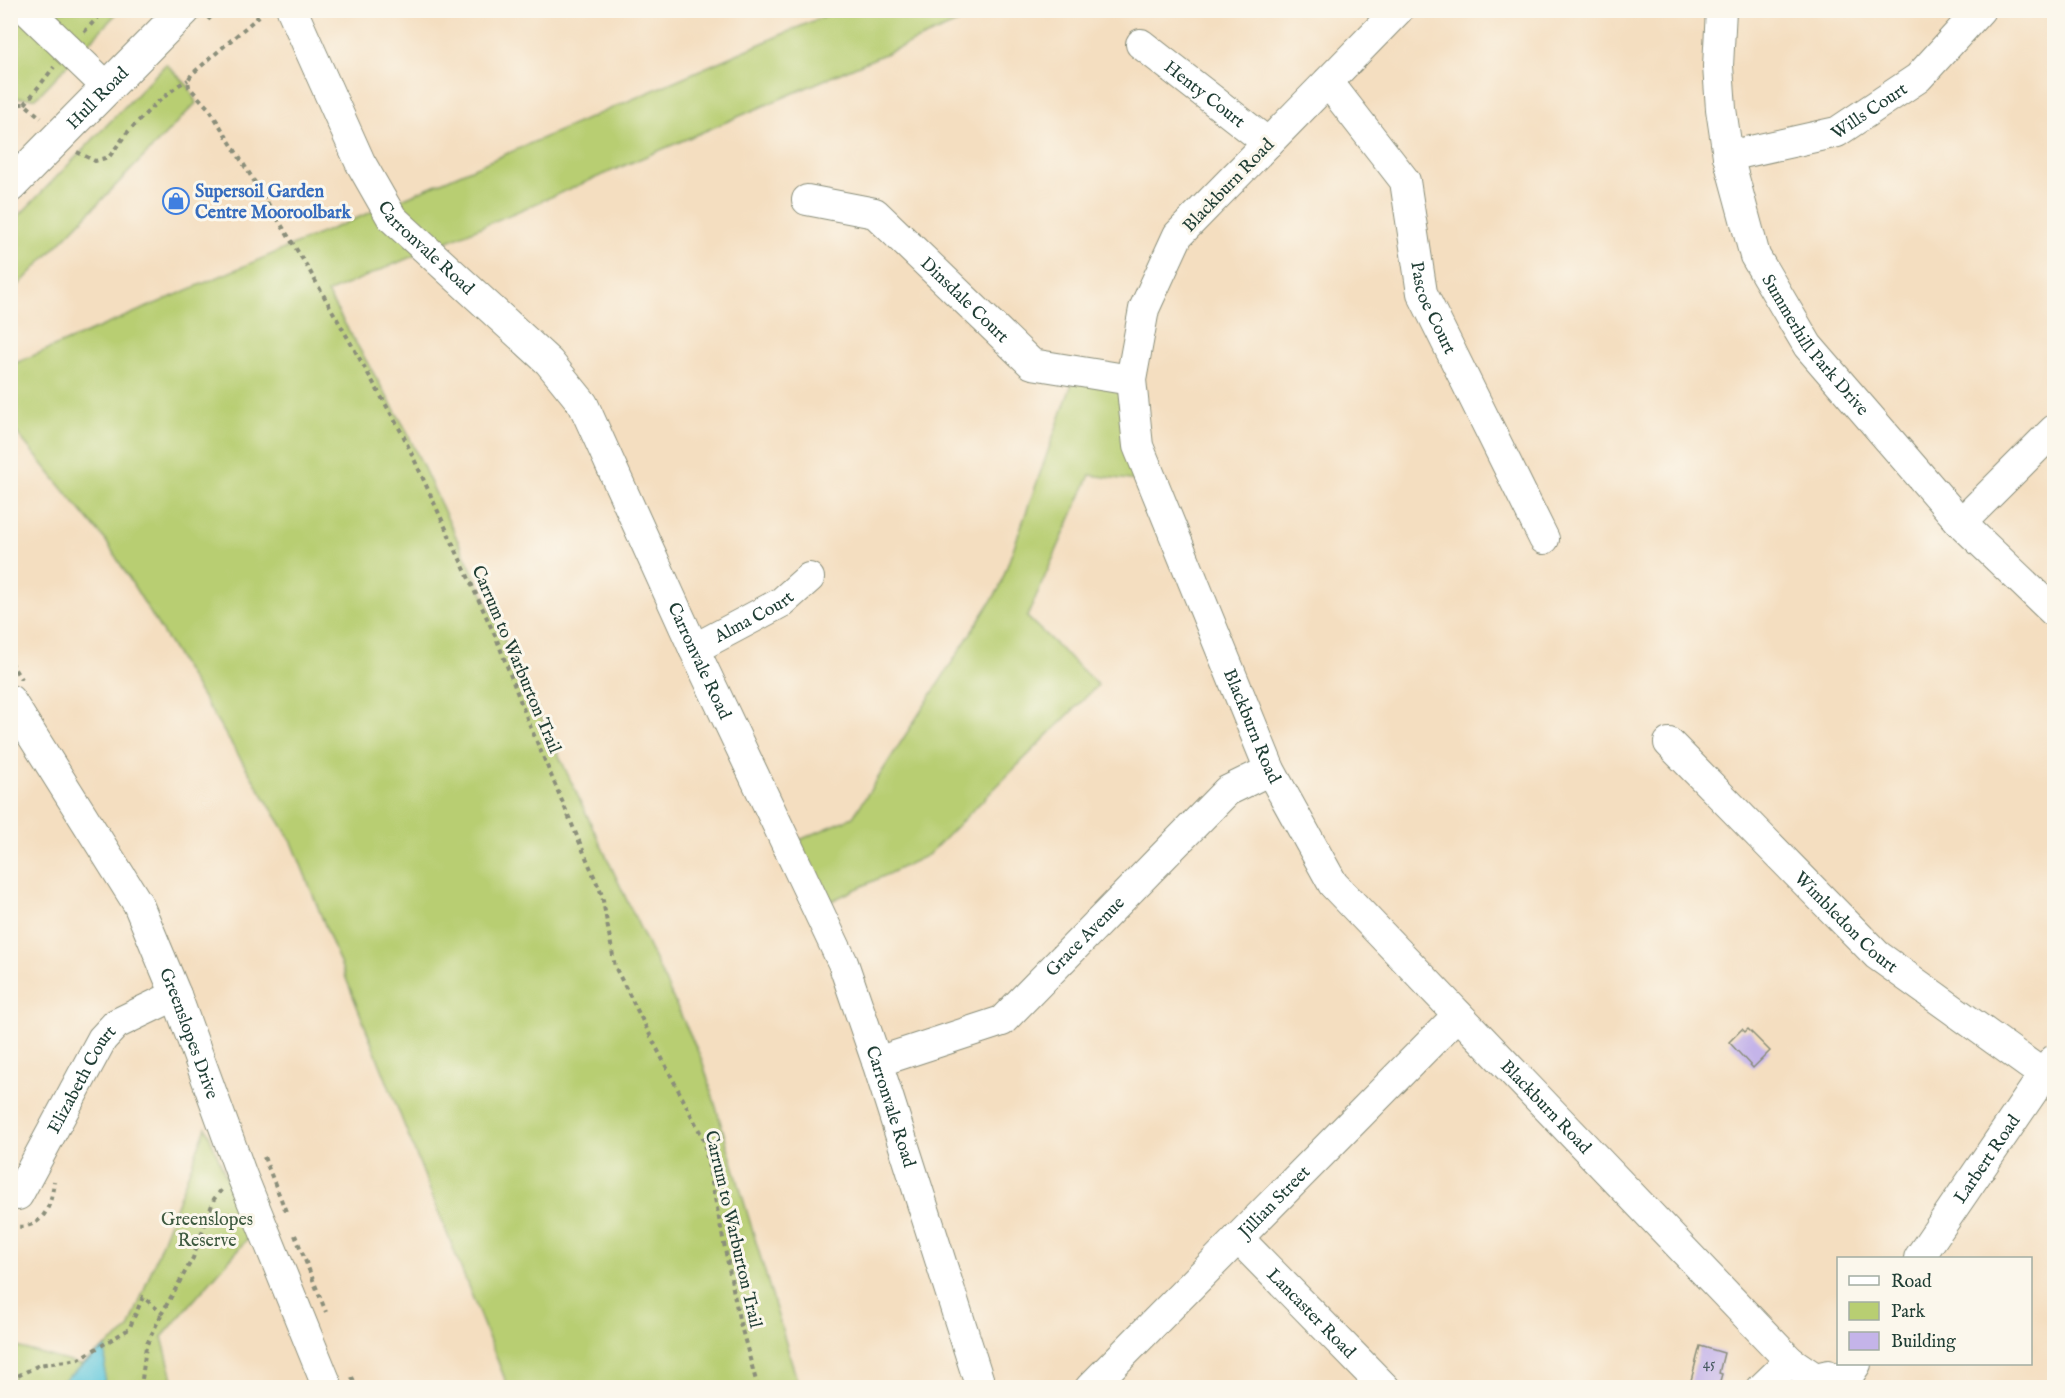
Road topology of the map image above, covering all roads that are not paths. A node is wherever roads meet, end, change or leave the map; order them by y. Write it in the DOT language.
graph roads {
  1 [pos="27,10"];
  2 [pos="184,10"];
  3 [pos="292,10"];
  4 [pos="1398,10"];
  5 [pos="1721,10"];
  6 [pos="1980,10"];
  7 [pos="1141,44"];
  8 [pos="1328,82"];
  9 [pos="108,88"];
  10 [pos="1268,143"];
  11 [pos="1728,156"];
  12 [pos="10,186"];
  13 [pos="807,200"];
  14 [pos="1131,380"];
  15 [pos="2055,430"];
  16 [pos="1961,523"];
  17 [pos="1544,539"];
  18 [pos="809,578"];
  19 [pos="2055,612"];
  20 [pos="694,649"];
  21 [pos="10,700"];
  22 [pos="1669,743"];
  23 [pos="1270,770"];
  24 [pos="176,995"];
  25 [pos="1458,1015"];
  26 [pos="877,1062"];
  27 [pos="2049,1067"];
  28 [pos="18,1195"];
  29 [pos="1238,1238"];
  30 [pos="1920,1257"];
  31 [pos="1790,1361"];
  32 [pos="1854,1365"];
  33 [pos="1822,1379"];
  34 [pos="328,1388"];
  35 [pos="981,1388"];
  36 [pos="1090,1388"];
  37 [pos="1385,1388"];
  38 [pos="1762,1388"];
  1 -- 9 [label="street"];
  2 -- 9 [label="main road, Hull Road"];
  3 -- 20 [label="street, Carronvale Road"];
  4 -- 8 [label="street, Blackburn Road"];
  5 -- 11 [label="street, Summerhill Park Drive"];
  6 -- 11 [label="street, Wills Court"];
  7 -- 10 [label="street, Henty Court"];
  8 -- 10 [label="street, Blackburn Road"];
  8 -- 17 [label="street, Pascoe Court"];
  9 -- 12 [label="main road, Hull Road"];
  10 -- 14 [label="street, Blackburn Road"];
  11 -- 16 [label="street, Summerhill Park Drive"];
  13 -- 14 [label="street, Dinsdale Court"];
  14 -- 23 [label="street, Blackburn Road"];
  15 -- 16 [label="street"];
  16 -- 19 [label="street, Summerhill Park Drive"];
  18 -- 20 [label="street, Alma Court"];
  20 -- 26 [label="street, Carronvale Road"];
  21 -- 24 [label="street, Greenslopes Drive"];
  22 -- 27 [label="street, Wimbledon Court"];
  23 -- 25 [label="street, Blackburn Road"];
  23 -- 26 [label="street, Grace Avenue"];
  24 -- 28 [label="street, Elizabeth Court"];
  24 -- 34 [label="street, Greenslopes Drive"];
  25 -- 29 [label="street, Jillian Street"];
  25 -- 31 [label="street, Blackburn Road"];
  26 -- 35 [label="street, Carronvale Road"];
  27 -- 30 [label="street, Larbert Road"];
  29 -- 36 [label="street, Jillian Street"];
  29 -- 37 [label="street, Lancaster Road"];
  31 -- 33 [label="street, Blackburn Road"];
  31 -- 38 [label="street"];
  32 -- 33 [label="street"];
}
